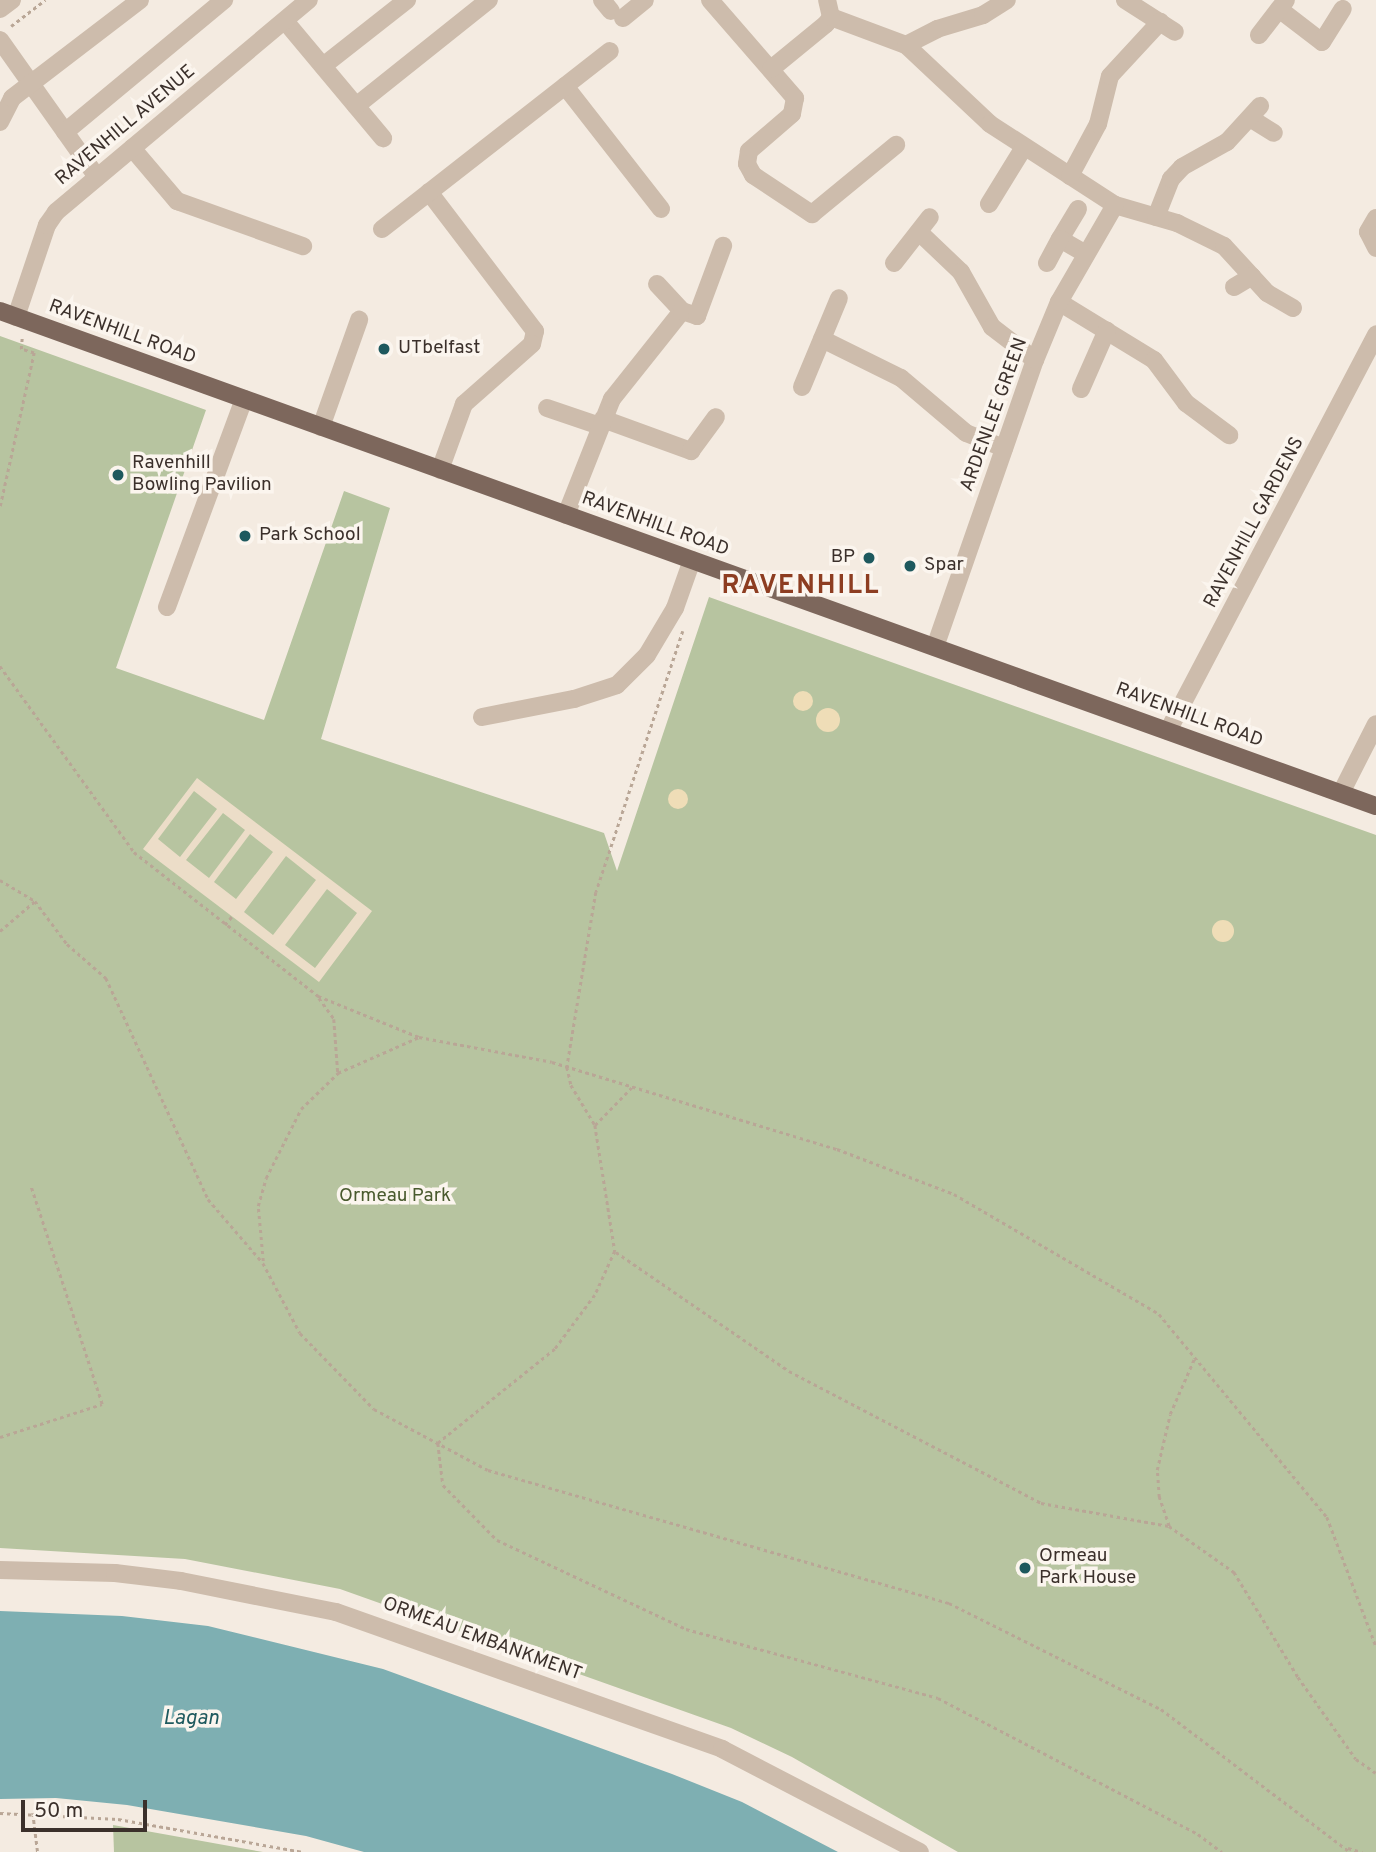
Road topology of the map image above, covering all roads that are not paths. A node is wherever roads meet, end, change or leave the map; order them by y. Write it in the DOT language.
graph roads {
  1 [pos="12,0"];
  2 [pos="140,0"];
  3 [pos="224,0"];
  4 [pos="309,0"];
  5 [pos="407,0"];
  6 [pos="489,0"];
  7 [pos="645,0"];
  8 [pos="710,0"];
  9 [pos="1007,0"];
  10 [pos="1125,0"];
  11 [pos="1282,5"];
  12 [pos="0,9"];
  13 [pos="829,9"];
  14 [pos="1343,9"];
  15 [pos="612,10"];
  16 [pos="285,21"];
  17 [pos="3,35"];
  18 [pos="1259,35"];
  19 [pos="906,45"];
  20 [pos="610,51"];
  21 [pos="323,66"];
  22 [pos="771,69"];
  23 [pos="30,83"];
  24 [pos="565,86"];
  25 [pos="356,106"];
  26 [pos="0,122"];
  27 [pos="65,132"];
  28 [pos="1274,133"];
  29 [pos="383,138"];
  30 [pos="895,145"];
  31 [pos="1024,147"];
  32 [pos="132,148"];
  33 [pos="1070,176"];
  34 [pos="97,177"];
  35 [pos="429,192"];
  36 [pos="989,204"];
  37 [pos="1115,205"];
  38 [pos="662,209"];
  39 [pos="1078,209"];
  40 [pos="930,217"];
  41 [pos="1156,217"];
  42 [pos="1376,218"];
  43 [pos="382,229"];
  44 [pos="919,232"];
  45 [pos="1060,239"];
  46 [pos="303,246"];
  47 [pos="723,246"];
  48 [pos="1376,248"];
  49 [pos="1086,254"];
  50 [pos="894,263"];
  51 [pos="1047,263"];
  52 [pos="1252,276"];
  53 [pos="657,284"];
  54 [pos="1234,288"];
  55 [pos="839,298"];
  56 [pos="1059,302"];
  57 [pos="1293,308"];
  58 [pos="682,311"];
  59 [pos="8,314"];
  60 [pos="359,320"];
  61 [pos="1107,330"];
  62 [pos="1376,334"];
  63 [pos="822,340"];
  64 [pos="1035,360"];
  65 [pos="802,387"];
  66 [pos="1081,389"];
  67 [pos="244,399"];
  68 [pos="547,408"];
  69 [pos="716,417"];
  70 [pos="601,422"];
  71 [pos="321,427"];
  72 [pos="1229,435"];
  73 [pos="1004,448"];
  74 [pos="440,470"];
  75 [pos="566,515"];
  76 [pos="692,560"];
  77 [pos="167,607"];
  78 [pos="935,647"];
  79 [pos="482,717"];
  80 [pos="1376,723"];
  81 [pos="1168,731"];
  82 [pos="1340,793"];
  83 [pos="1376,806"];
  84 [pos="0,1570"];
  85 [pos="920,1852"];
  1 -- 12 [label="street"];
  2 -- 23 [label="street"];
  3 -- 27 [label="street"];
  4 -- 16 [label="street, RAVENHILL AVENUE"];
  5 -- 21 [label="street"];
  6 -- 25 [label="street"];
  7 -- 15 [label="street"];
  8 -- 22 [label="street"];
  9 -- 19 [label="street"];
  10 -- 33 [label="street"];
  11 -- 14 [label="street"];
  11 -- 18 [label="street"];
  13 -- 19 [label="street"];
  13 -- 22 [label="street"];
  16 -- 21 [label="street"];
  16 -- 32 [label="street, RAVENHILL AVENUE"];
  17 -- 23 [label="street"];
  19 -- 31 [label="street"];
  20 -- 24 [label="street"];
  21 -- 25 [label="street"];
  22 -- 30 [label="street"];
  23 -- 26 [label="street"];
  23 -- 27 [label="street"];
  24 -- 35 [label="street"];
  24 -- 38 [label="street"];
  25 -- 29 [label="street"];
  27 -- 34 [label="street"];
  28 -- 41 [label="street"];
  31 -- 33 [label="street"];
  31 -- 36 [label="street"];
  32 -- 34 [label="street, RAVENHILL AVENUE"];
  32 -- 46 [label="street"];
  33 -- 37 [label="street"];
  34 -- 59 [label="street, RAVENHILL AVENUE"];
  35 -- 43 [label="street"];
  35 -- 74 [label="street"];
  37 -- 41 [label="street"];
  37 -- 49 [label="street, ARDENLEE GREEN"];
  39 -- 45 [label="street"];
  40 -- 44 [label="street"];
  41 -- 52 [label="street"];
  42 -- 48 [label="street"];
  44 -- 50 [label="street"];
  44 -- 64 [label="street"];
  45 -- 49 [label="street"];
  45 -- 51 [label="street"];
  47 -- 58 [label="street"];
  49 -- 56 [label="street, ARDENLEE GREEN"];
  52 -- 54 [label="street"];
  52 -- 57 [label="street"];
  53 -- 58 [label="street"];
  55 -- 63 [label="street"];
  56 -- 61 [label="street"];
  56 -- 64 [label="street, ARDENLEE GREEN"];
  58 -- 70 [label="street"];
  59 -- 67 [label="main road, RAVENHILL ROAD"];
  60 -- 71 [label="street"];
  61 -- 66 [label="street"];
  61 -- 72 [label="street"];
  62 -- 81 [label="street, RAVENHILL GARDENS"];
  63 -- 65 [label="street"];
  63 -- 73 [label="street"];
  64 -- 73 [label="street, ARDENLEE GREEN"];
  67 -- 71 [label="main road, RAVENHILL ROAD"];
  67 -- 77 [label="street"];
  68 -- 70 [label="street"];
  69 -- 70 [label="street"];
  70 -- 75 [label="street"];
  71 -- 74 [label="main road, RAVENHILL ROAD"];
  73 -- 78 [label="street, ARDENLEE GREEN"];
  74 -- 75 [label="main road, RAVENHILL ROAD"];
  75 -- 76 [label="main road, RAVENHILL ROAD"];
  76 -- 78 [label="main road, RAVENHILL ROAD"];
  76 -- 79 [label="street"];
  78 -- 81 [label="main road, RAVENHILL ROAD"];
  80 -- 82 [label="street"];
  81 -- 82 [label="main road, RAVENHILL ROAD"];
  82 -- 83 [label="main road, RAVENHILL ROAD"];
  84 -- 85 [label="street, ORMEAU EMBANKMENT"];
}
